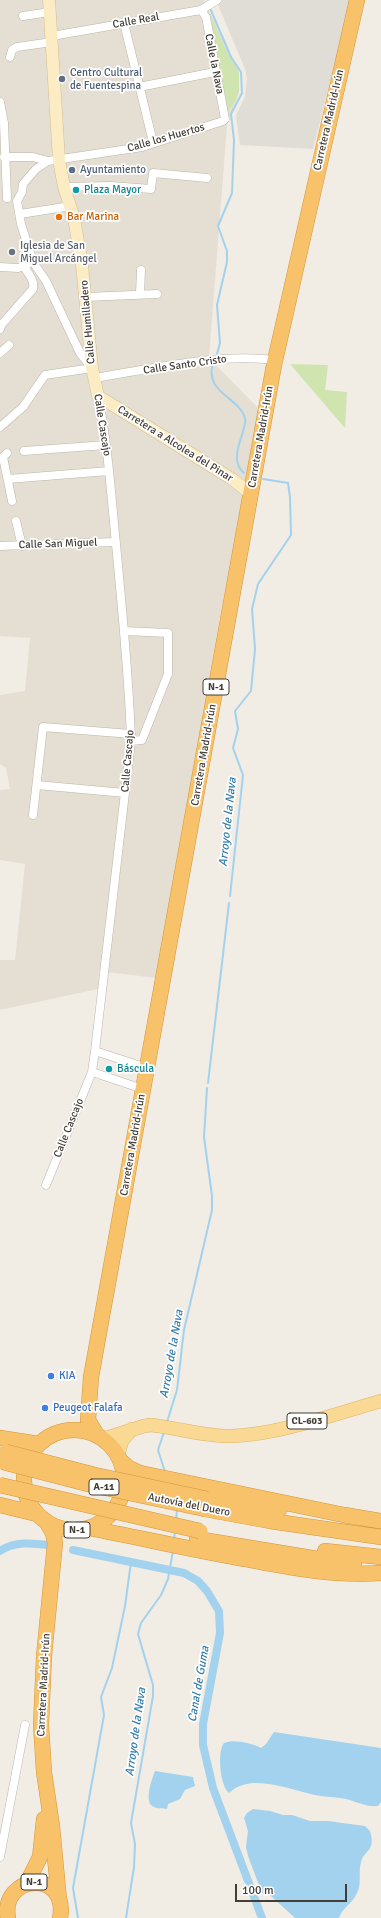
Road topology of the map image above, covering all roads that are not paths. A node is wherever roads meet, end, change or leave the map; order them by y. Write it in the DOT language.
graph roads {
  1 [pos="217,0"];
  2 [pos="356,0"];
  3 [pos="50,6"];
  4 [pos="201,10"];
  5 [pos="23,16"];
  6 [pos="124,23"];
  7 [pos="52,39"];
  8 [pos="10,57"];
  9 [pos="215,72"];
  10 [pos="139,87"];
  11 [pos="0,102"];
  12 [pos="225,119"];
  13 [pos="152,138"];
  14 [pos="3,154"];
  15 [pos="53,160"];
  16 [pos="207,178"];
  17 [pos="64,187"];
  18 [pos="3,198"];
  19 [pos="17,201"];
  20 [pos="72,212"];
  21 [pos="20,214"];
  22 [pos="33,262"];
  23 [pos="0,267"];
  24 [pos="24,267"];
  25 [pos="141,270"];
  26 [pos="140,294"];
  27 [pos="157,294"];
  28 [pos="86,297"];
  29 [pos="0,329"];
  30 [pos="9,344"];
  31 [pos="0,353"];
  32 [pos="275,360"];
  33 [pos="93,373"];
  34 [pos="98,396"];
  35 [pos="0,427"];
  36 [pos="106,445"];
  37 [pos="24,451"];
  38 [pos="7,453"];
  39 [pos="109,471"];
  40 [pos="8,479"];
  41 [pos="251,494"];
  42 [pos="12,501"];
  43 [pos="16,521"];
  44 [pos="116,542"];
  45 [pos="0,546"];
  46 [pos="22,546"];
  47 [pos="124,631"];
  48 [pos="131,738"];
  49 [pos="37,785"];
  50 [pos="125,793"];
  51 [pos="33,815"];
  52 [pos="95,1051"];
  53 [pos="147,1068"];
  54 [pos="92,1072"];
  55 [pos="143,1089"];
  56 [pos="46,1185"];
  57 [pos="89,1396"];
  58 [pos="381,1401"];
  59 [pos="132,1429"];
  60 [pos="71,1430"];
  61 [pos="100,1437"];
  62 [pos="0,1438"];
  63 [pos="39,1444"];
  64 [pos="2,1456"];
  65 [pos="119,1458"];
  66 [pos="0,1485"];
  67 [pos="0,1495"];
  68 [pos="0,1504"];
  69 [pos="207,1504"];
  70 [pos="41,1517"];
  71 [pos="381,1522"];
  72 [pos="84,1529"];
  73 [pos="381,1537"];
  74 [pos="195,1540"];
  75 [pos="381,1557"];
  76 [pos="381,1568"];
  77 [pos="381,1573"];
  78 [pos="51,1598"];
  79 [pos="25,1725"];
  80 [pos="44,1772"];
  81 [pos="0,1857"];
  82 [pos="27,1883"];
  83 [pos="59,1899"];
  84 [pos="7,1917"];
  85 [pos="60,1918"];
  1 -- 4 [label="street, Calle Real"];
  2 -- 32 [label="highway, Carretera Madrid-Irún / N-1"];
  3 -- 5 [label="street"];
  3 -- 7 [label="main road"];
  4 -- 6 [label="street, Calle Real"];
  4 -- 9 [label="street, Calle la Nava"];
  6 -- 7 [label="street, Calle Real"];
  6 -- 10 [label="street"];
  7 -- 8 [label="street, Calle Real"];
  7 -- 15 [label="main road"];
  9 -- 10 [label="street"];
  9 -- 12 [label="street, Calle la Nava"];
  10 -- 13 [label="street"];
  11 -- 14 [label="street"];
  12 -- 15 [label="street, Calle los Huertos"];
  14 -- 15 [label="street"];
  14 -- 18 [label="street"];
  15 -- 17 [label="main road"];
  15 -- 19 [label="street"];
  16 -- 17 [label="street"];
  17 -- 20 [label="main road"];
  18 -- 19 [label="street"];
  19 -- 21 [label="street"];
  20 -- 21 [label="street"];
  20 -- 28 [label="main road, Calle Humilladero"];
  21 -- 22 [label="street"];
  22 -- 24 [label="street"];
  22 -- 33 [label="street"];
  23 -- 24 [label="street"];
  24 -- 29 [label="street"];
  25 -- 26 [label="street"];
  26 -- 27 [label="street"];
  26 -- 28 [label="street"];
  28 -- 33 [label="main road, Calle Humilladero"];
  30 -- 31 [label="street"];
  32 -- 33 [label="street, Calle Santo Cristo"];
  32 -- 41 [label="highway, Carretera Madrid-Irún / N-1"];
  33 -- 34 [label="main road, Calle Cascajo"];
  33 -- 35 [label="street, Calle Santo Cristo"];
  34 -- 36 [label="street, Calle Cascajo"];
  34 -- 41 [label="main road, Carretera a Alcolea del Pinar"];
  36 -- 37 [label="street"];
  36 -- 39 [label="street, Calle Cascajo"];
  38 -- 40 [label="street"];
  39 -- 40 [label="street, Calle Cascajo"];
  39 -- 44 [label="street, Calle Cascajo"];
  40 -- 42 [label="street"];
  41 -- 53 [label="highway, Carretera Madrid-Irún / N-1"];
  43 -- 46 [label="street"];
  44 -- 46 [label="street, Calle San Miguel"];
  44 -- 47 [label="street, Calle Cascajo"];
  45 -- 46 [label="street, Calle San Miguel"];
  47 -- 48 [label="street, Calle Cascajo"];
  47 -- 48 [label="street"];
  48 -- 49 [label="street"];
  48 -- 50 [label="street, Calle Cascajo"];
  49 -- 50 [label="street"];
  49 -- 51 [label="street"];
  50 -- 52 [label="street, Calle Cascajo"];
  52 -- 53 [label="street"];
  52 -- 54 [label="street, Calle Cascajo"];
  53 -- 55 [label="highway, Carretera Madrid-Irún / N-1"];
  54 -- 55 [label="street"];
  54 -- 56 [label="street, Calle Cascajo"];
  55 -- 57 [label="highway, Carretera Madrid-Irún / N-1"];
  57 -- 60 [label="highway, Carretera Madrid-Irún / N-1"];
  57 -- 61 [label="highway, Carretera Madrid-Irún / N-1"];
  58 -- 59 [label="main road, CL-603"];
  59 -- 61 [label="main road, CL-603"];
  59 -- 65 [label="main road"];
  60 -- 61 [label="highway, N-1"];
  60 -- 63 [label="highway, N-1"];
  61 -- 65 [label="highway, N-1"];
  62 -- 63 [label="highway"];
  63 -- 70 [label="highway, N-1"];
  64 -- 69 [label="highway, Autovía del Duero / A-11, bridge"];
  65 -- 71 [label="highway"];
  65 -- 72 [label="highway, N-1"];
  66 -- 74 [label="highway, Autovía del Duero / A-11, bridge"];
  67 -- 74 [label="highway"];
  68 -- 70 [label="highway"];
  69 -- 71 [label="highway"];
  69 -- 73 [label="highway, Autovía del Duero / A-11"];
  70 -- 72 [label="highway, N-1"];
  70 -- 78 [label="highway, Carretera Madrid-Irún / N-1"];
  72 -- 74 [label="highway"];
  72 -- 78 [label="highway, Carretera Madrid-Irún / N-1"];
  74 -- 75 [label="highway, Autovía del Duero / A-11"];
  74 -- 76 [label="highway"];
  74 -- 77 [label="highway"];
  78 -- 80 [label="highway, Carretera Madrid-Irún / N-1"];
  79 -- 81 [label="street"];
  80 -- 82 [label="highway, Carretera Madrid-Irún / N-1"];
  80 -- 83 [label="highway, Carretera Madrid-Irún / N-1"];
  82 -- 83 [label="highway, N-1"];
  82 -- 84 [label="highway, N-1"];
  83 -- 85 [label="highway, N-1"];
}
